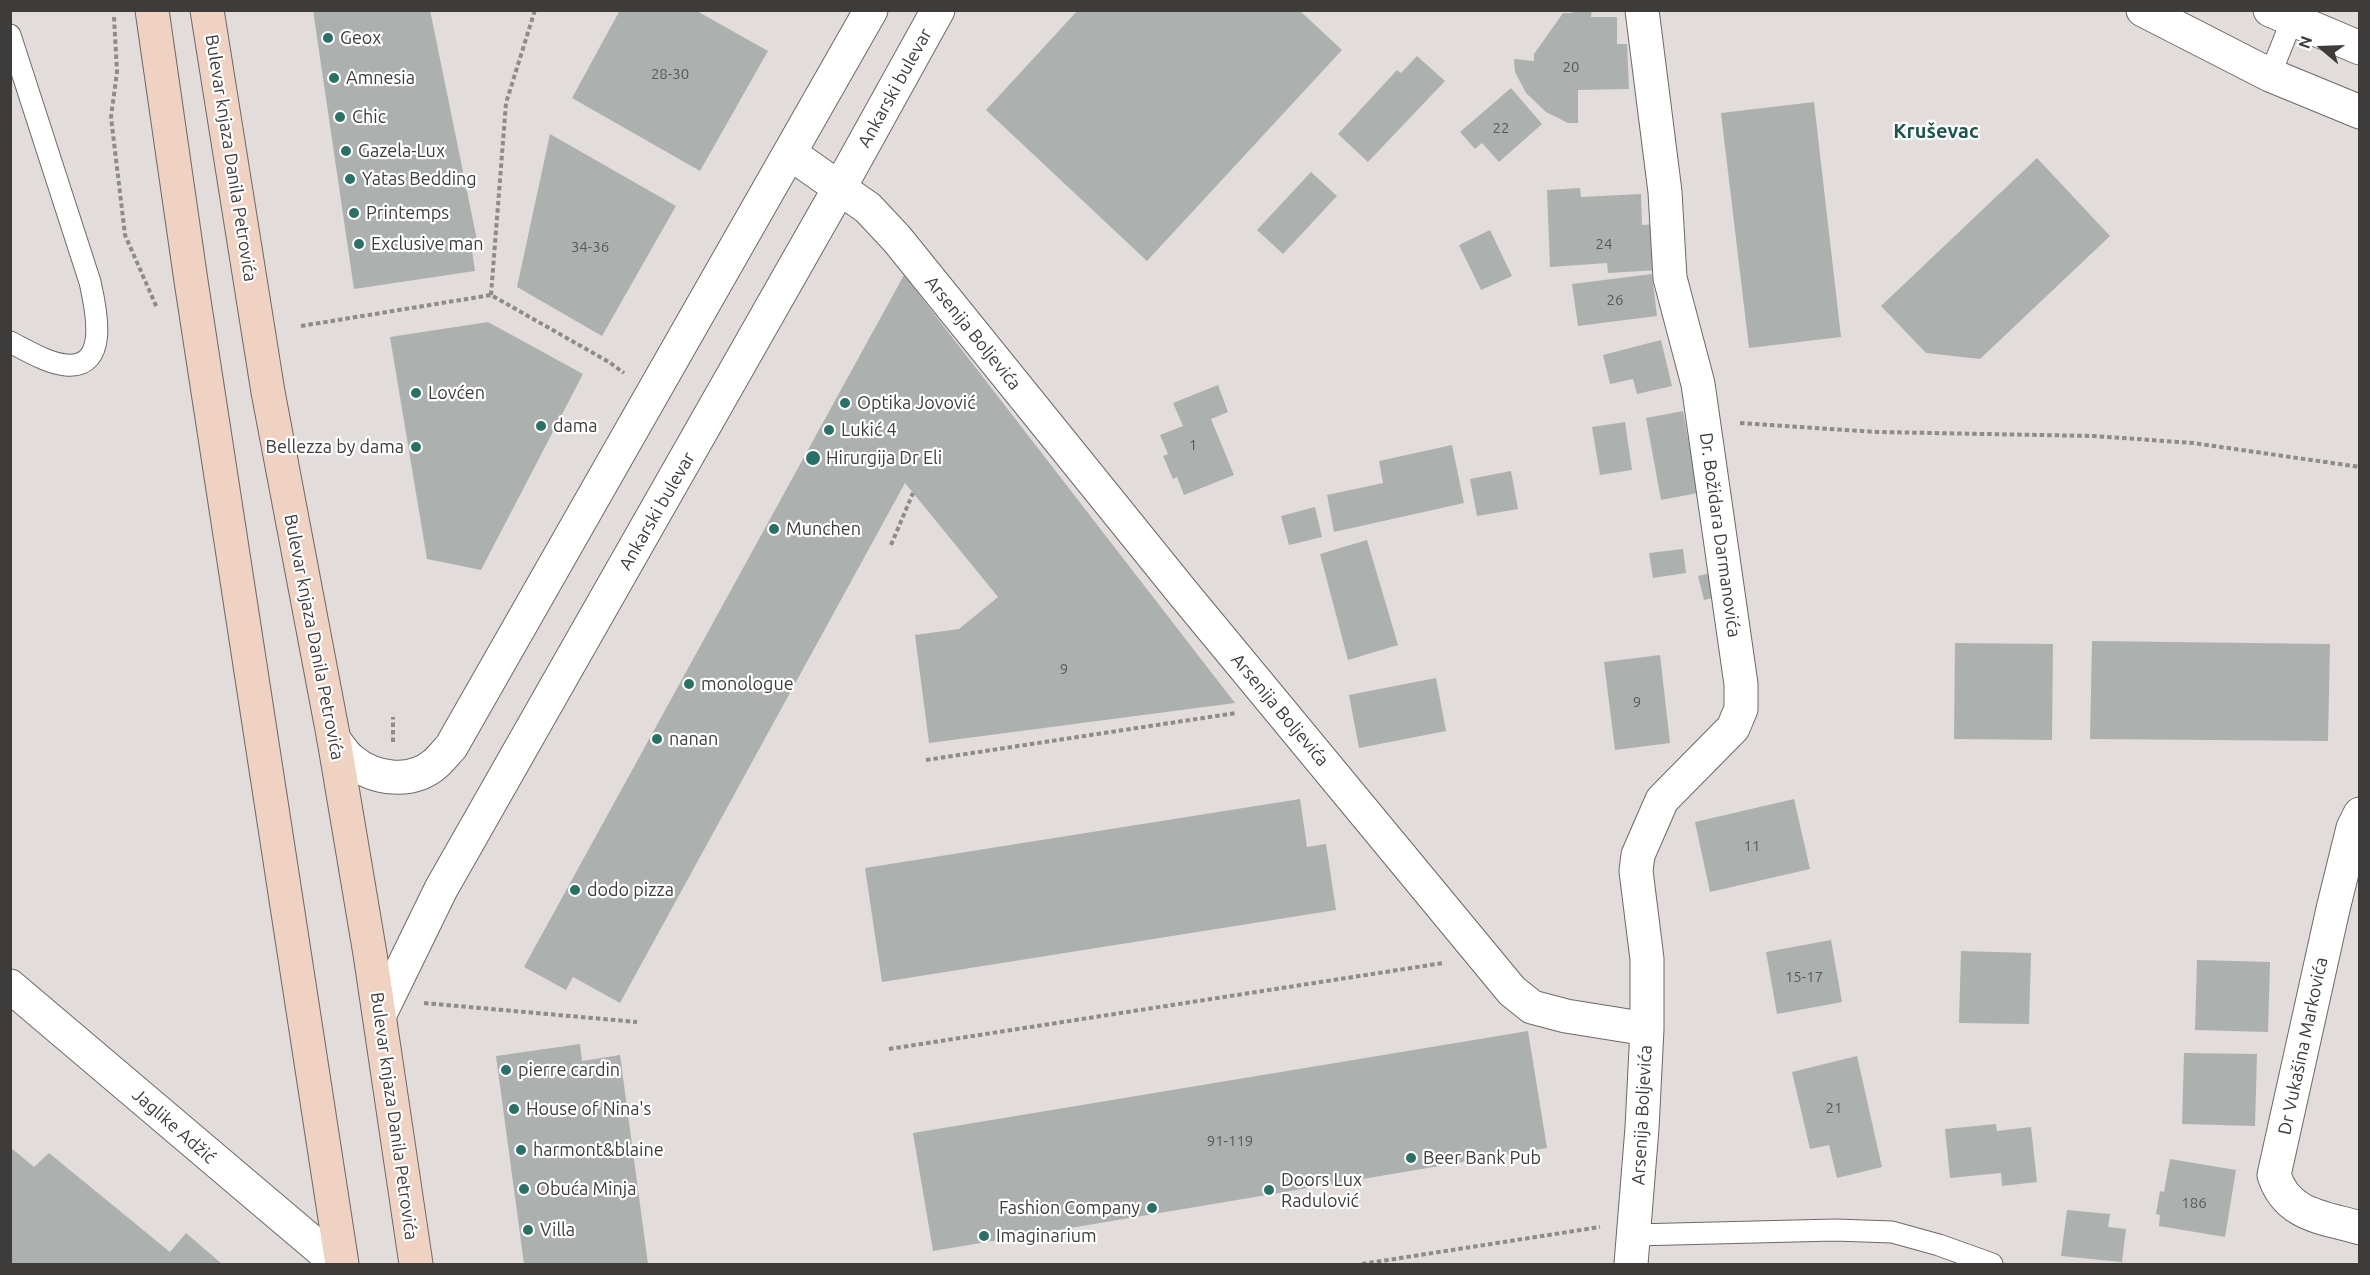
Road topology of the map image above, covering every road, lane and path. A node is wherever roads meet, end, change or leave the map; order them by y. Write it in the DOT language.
graph roads {
  1 [pos="152,10"];
  2 [pos="207,10"];
  3 [pos="535,10"];
  4 [pos="871,10"];
  5 [pos="938,10"];
  6 [pos="1642,10"];
  7 [pos="2143,10"];
  8 [pos="2286,14"];
  9 [pos="10,35"];
  10 [pos="2360,48"];
  11 [pos="2270,75"];
  12 [pos="2360,112"];
  13 [pos="791,154"];
  14 [pos="840,187"];
  15 [pos="490,295"];
  16 [pos="301,327"];
  17 [pos="10,342"];
  18 [pos="624,373"];
  19 [pos="1704,420"];
  20 [pos="2360,467"];
  21 [pos="913,493"];
  22 [pos="891,545"];
  23 [pos="1238,712"];
  24 [pos="393,717"];
  25 [pos="334,740"];
  26 [pos="393,752"];
  27 [pos="926,760"];
  28 [pos="2360,814"];
  29 [pos="1449,962"];
  30 [pos="10,986"];
  31 [pos="422,1003"];
  32 [pos="380,1014"];
  33 [pos="637,1022"];
  34 [pos="1647,1029"];
  35 [pos="890,1049"];
  36 [pos="2360,1228"];
  37 [pos="1624,1242"];
  38 [pos="340,1264"];
  39 [pos="416,1264"];
  40 [pos="1362,1264"];
  41 [pos="1992,1264"];
  1 -- 38 [label="main road"];
  2 -- 25 [label="main road, Bulevar knjaza Danila Petrovića"];
  3 -- 15 [label="path"];
  4 -- 13 [label="street"];
  5 -- 14 [label="street, Ankarski bulevar"];
  6 -- 19 [label="street, Dr. Božidara Darmanovića"];
  7 -- 11 [label="street"];
  8 -- 10 [label="street"];
  8 -- 11 [label="lane"];
  9 -- 17 [label="lane"];
  11 -- 12 [label="street"];
  13 -- 14 [label="street, Arsenija Boljevića"];
  13 -- 25 [label="street"];
  14 -- 32 [label="street, Ankarski bulevar"];
  14 -- 34 [label="street, Arsenija Boljevića"];
  15 -- 16 [label="path"];
  15 -- 18 [label="path"];
  19 -- 20 [label="path"];
  19 -- 34 [label="street, Dr. Božidara Darmanovića"];
  21 -- 22 [label="path"];
  23 -- 27 [label="path"];
  24 -- 26 [label="path"];
  25 -- 32 [label="main road, Bulevar knjaza Danila Petrovića"];
  28 -- 36 [label="street, Dr Vukašina Markovića"];
  29 -- 35 [label="path"];
  30 -- 38 [label="street, Jaglike Adžić"];
  31 -- 33 [label="path"];
  32 -- 39 [label="main road, Bulevar knjaza Danila Petrovića"];
  34 -- 37 [label="street, Arsenija Boljevića"];
  37 -- 40 [label="path"];
  37 -- 41 [label="lane"];
}
